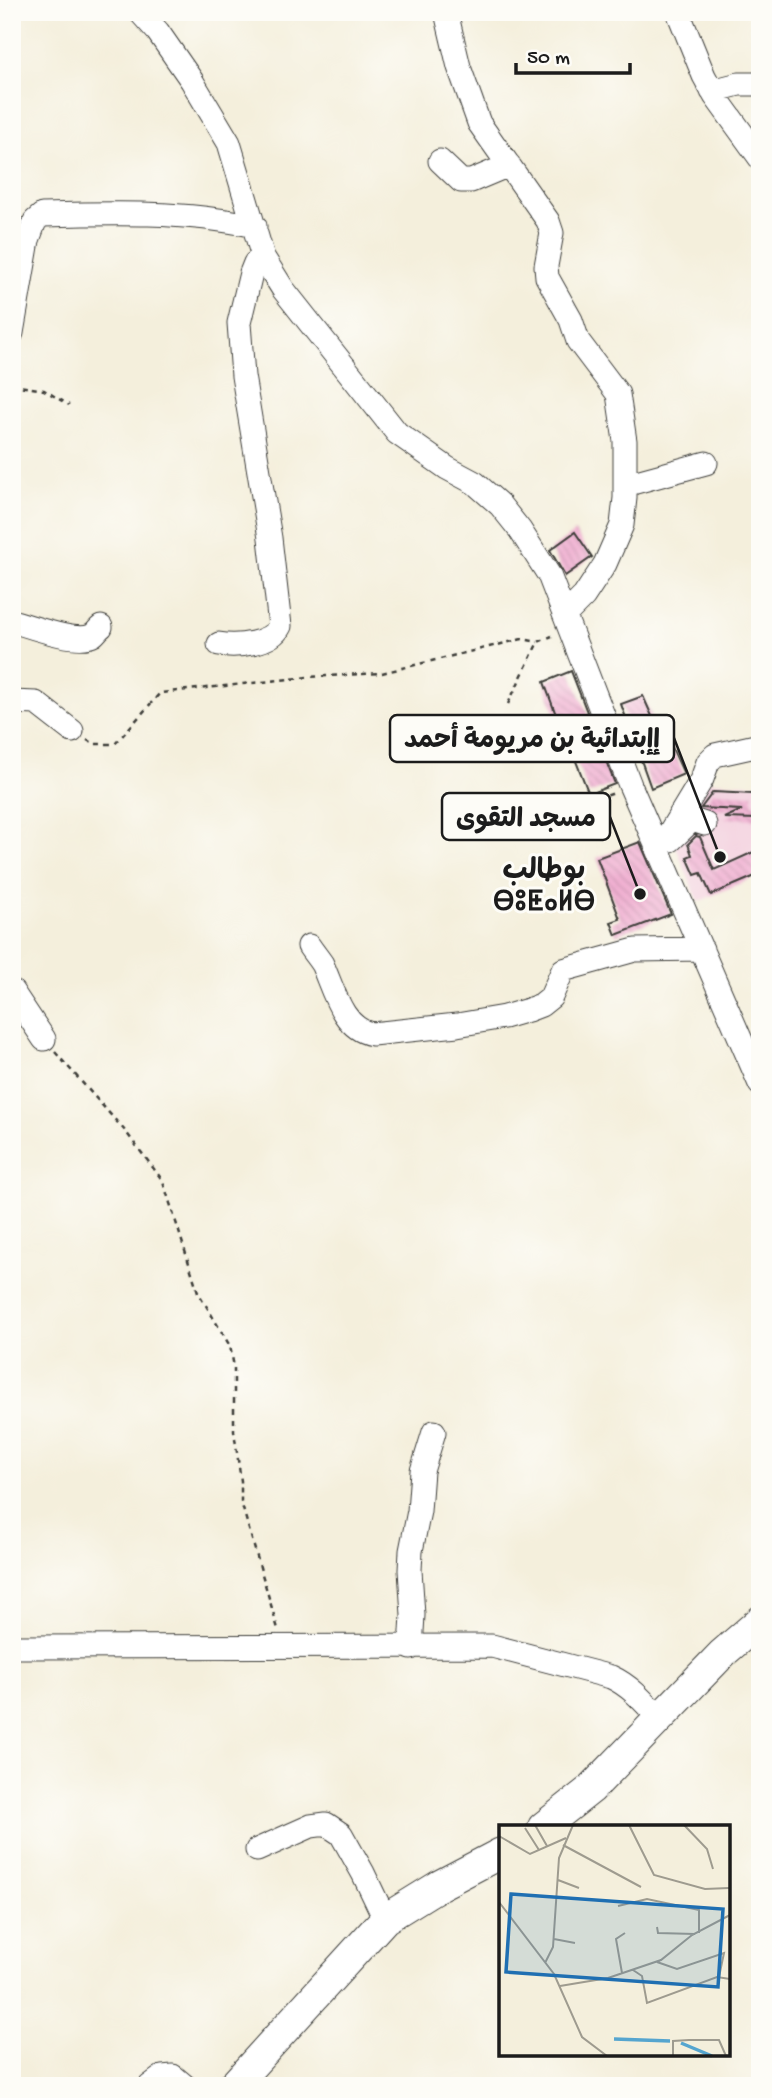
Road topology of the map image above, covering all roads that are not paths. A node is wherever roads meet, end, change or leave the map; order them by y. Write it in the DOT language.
graph roads {
  1 [pos="140,12"];
  2 [pos="446,12"];
  3 [pos="678,12"];
  4 [pos="760,84"];
  5 [pos="712,90"];
  6 [pos="760,158"];
  7 [pos="440,161"];
  8 [pos="509,165"];
  9 [pos="255,226"];
  10 [pos="263,257"];
  11 [pos="12,333"];
  12 [pos="706,463"];
  13 [pos="625,485"];
  14 [pos="12,621"];
  15 [pos="568,623"];
  16 [pos="101,627"];
  17 [pos="219,644"];
  18 [pos="12,702"];
  19 [pos="72,731"];
  20 [pos="760,745"];
  21 [pos="705,824"];
  22 [pos="662,845"];
  23 [pos="309,946"];
  24 [pos="702,949"];
  25 [pos="12,991"];
  26 [pos="44,1039"];
  27 [pos="760,1084"];
  28 [pos="434,1432"];
  29 [pos="760,1621"];
  30 [pos="12,1647"];
  31 [pos="411,1648"];
  32 [pos="660,1719"];
  33 [pos="546,1825"];
  34 [pos="257,1850"];
  35 [pos="499,1854"];
  36 [pos="385,1919"];
  37 [pos="150,2086"];
  38 [pos="185,2086"];
  39 [pos="233,2086"];
  1 -- 9 [label="street"];
  2 -- 8 [label="street"];
  3 -- 5 [label="street"];
  4 -- 5 [label="street"];
  5 -- 6 [label="street"];
  7 -- 8 [label="street"];
  8 -- 13 [label="street"];
  9 -- 10 [label="street"];
  9 -- 11 [label="street"];
  10 -- 15 [label="street"];
  10 -- 17 [label="street"];
  12 -- 13 [label="street"];
  13 -- 15 [label="street"];
  14 -- 16 [label="street"];
  15 -- 22 [label="street"];
  18 -- 19 [label="street"];
  20 -- 22 [label="street"];
  21 -- 22 [label="street"];
  22 -- 24 [label="street"];
  23 -- 24 [label="street"];
  24 -- 27 [label="street"];
  25 -- 26 [label="street"];
  28 -- 31 [label="street"];
  29 -- 32 [label="main road"];
  30 -- 31 [label="street"];
  31 -- 32 [label="street"];
  32 -- 33 [label="main road"];
  34 -- 36 [label="street"];
  35 -- 36 [label="main road"];
  36 -- 39 [label="main road"];
  37 -- 38 [label="street"];
}
